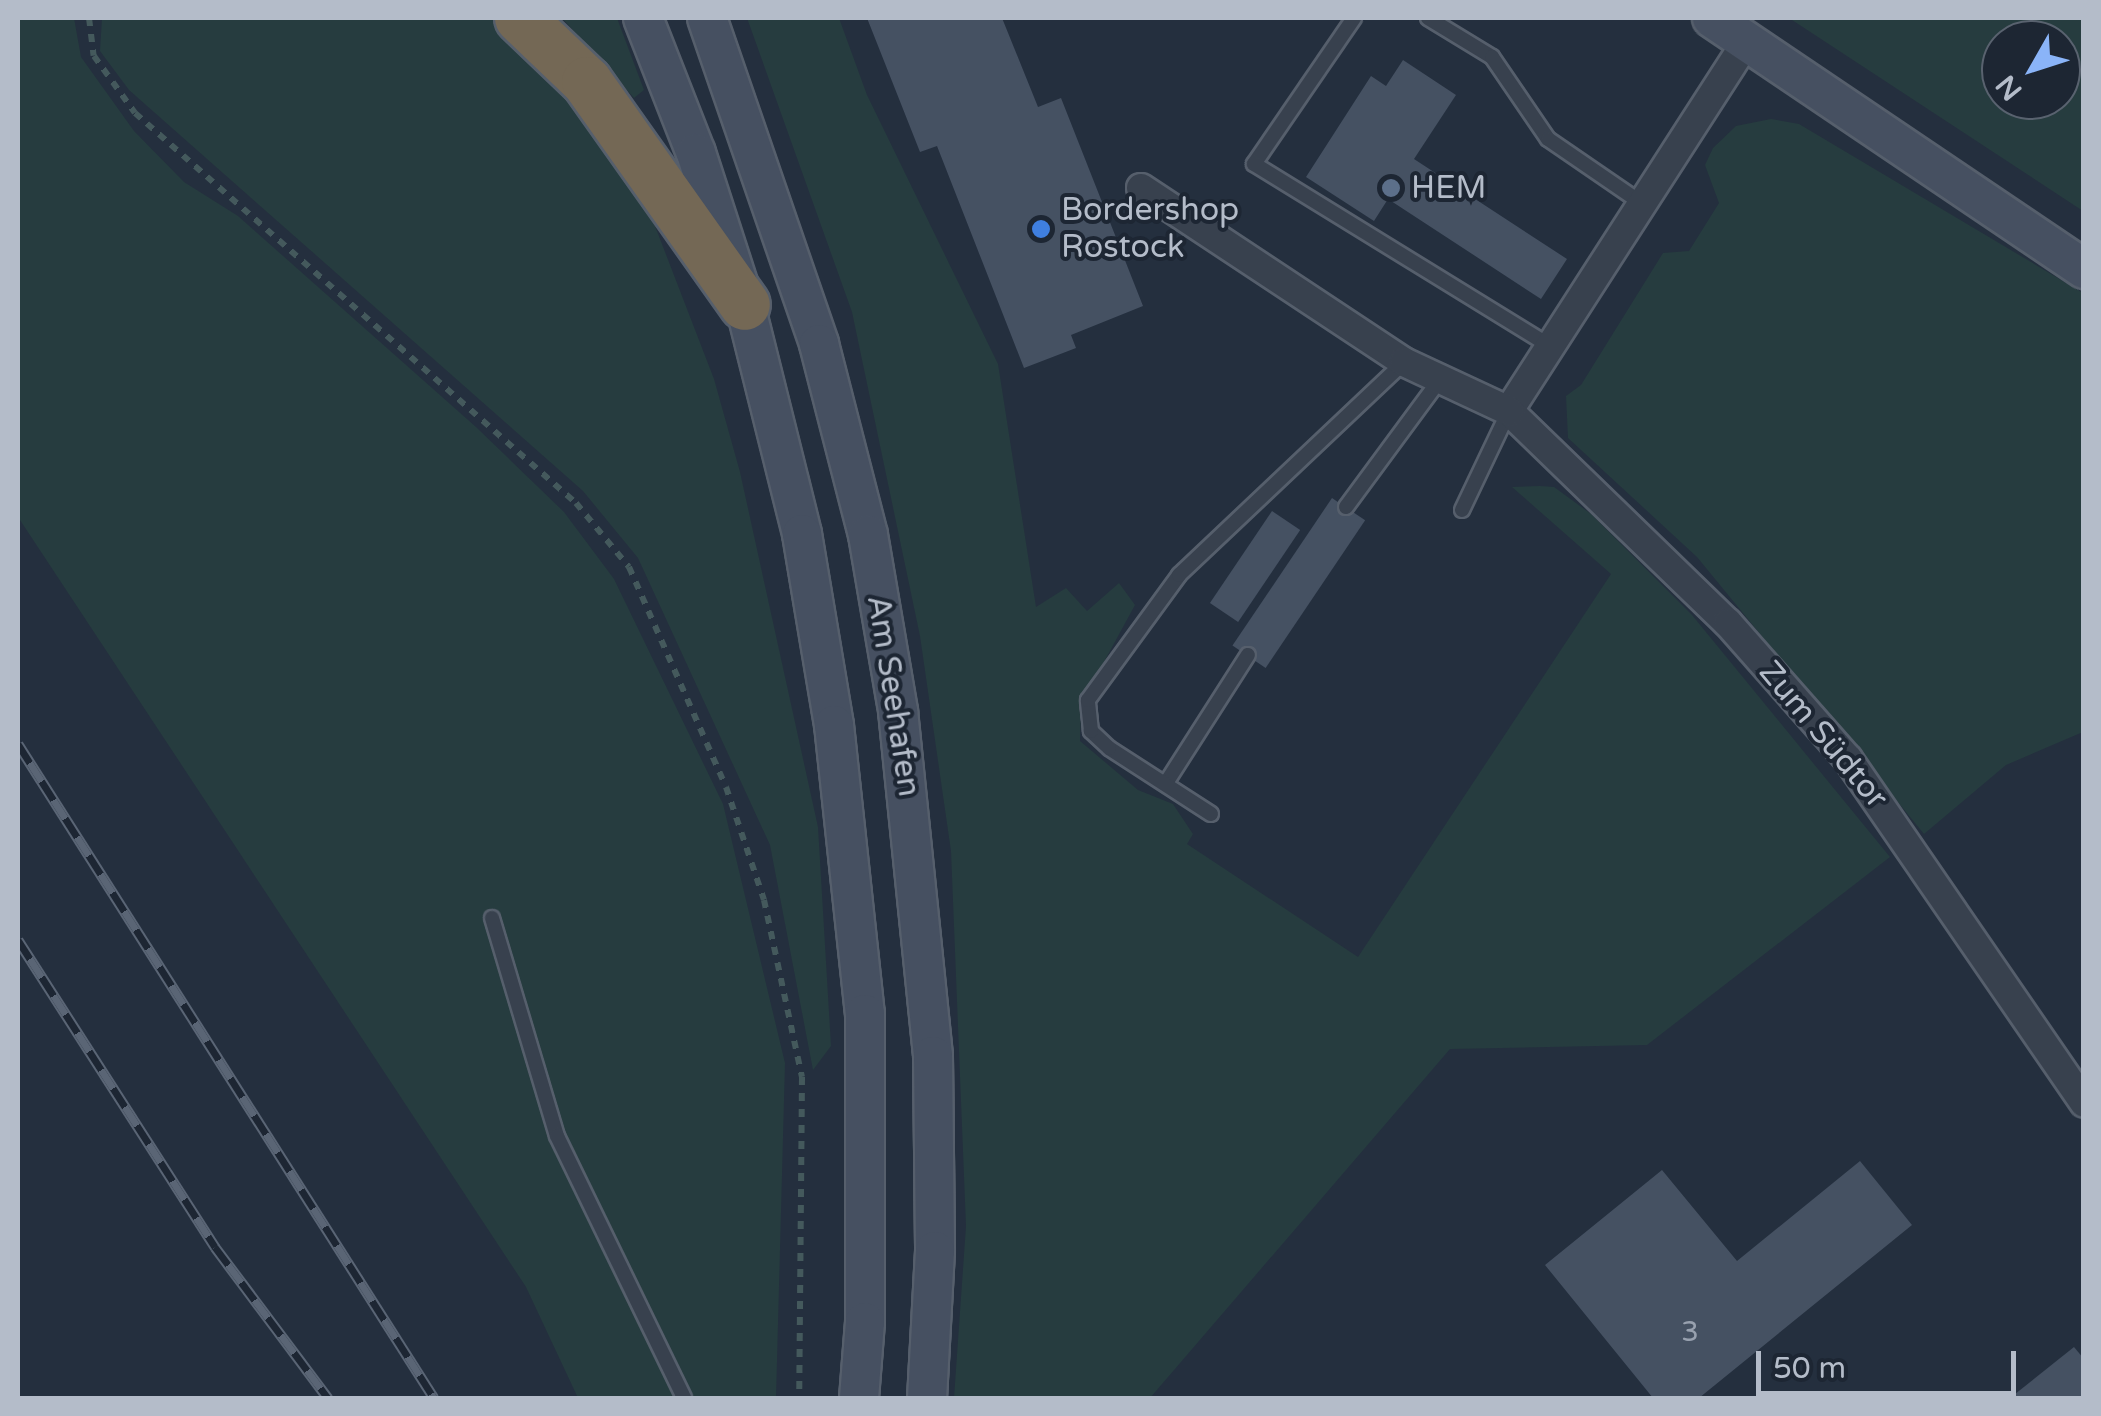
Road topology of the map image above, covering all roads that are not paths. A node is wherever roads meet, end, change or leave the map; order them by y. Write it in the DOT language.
graph roads {
  1 [pos="520,18"];
  2 [pos="643,18"];
  3 [pos="706,18"];
  4 [pos="1354,18"];
  5 [pos="1428,18"];
  6 [pos="1712,18"];
  7 [pos="1748,41"];
  8 [pos="1141,188"];
  9 [pos="1643,204"];
  10 [pos="2084,269"];
  11 [pos="745,306"];
  12 [pos="1551,347"];
  13 [pos="1404,362"];
  14 [pos="1439,381"];
  15 [pos="1509,411"];
  16 [pos="1346,508"];
  17 [pos="1462,510"];
  18 [pos="1248,655"];
  19 [pos="1166,783"];
  20 [pos="1211,814"];
  21 [pos="492,918"];
  22 [pos="2084,1103"];
  23 [pos="684,1398"];
  24 [pos="859,1398"];
  25 [pos="928,1398"];
  1 -- 11 [label="highway"];
  2 -- 11 [label="street, Am Seehafen"];
  3 -- 25 [label="street, Am Seehafen"];
  4 -- 12 [label="lane"];
  5 -- 9 [label="lane"];
  6 -- 7 [label="street"];
  7 -- 9 [label="street"];
  7 -- 10 [label="street"];
  8 -- 13 [label="street, Zum Südtor"];
  9 -- 12 [label="street"];
  11 -- 24 [label="street, Am Seehafen"];
  12 -- 15 [label="street"];
  13 -- 14 [label="street, Zum Südtor"];
  13 -- 19 [label="lane"];
  14 -- 15 [label="street, Zum Südtor"];
  14 -- 16 [label="lane"];
  15 -- 17 [label="lane"];
  15 -- 22 [label="street, Zum Südtor"];
  18 -- 19 [label="lane"];
  19 -- 20 [label="lane"];
  21 -- 23 [label="lane"];
}
